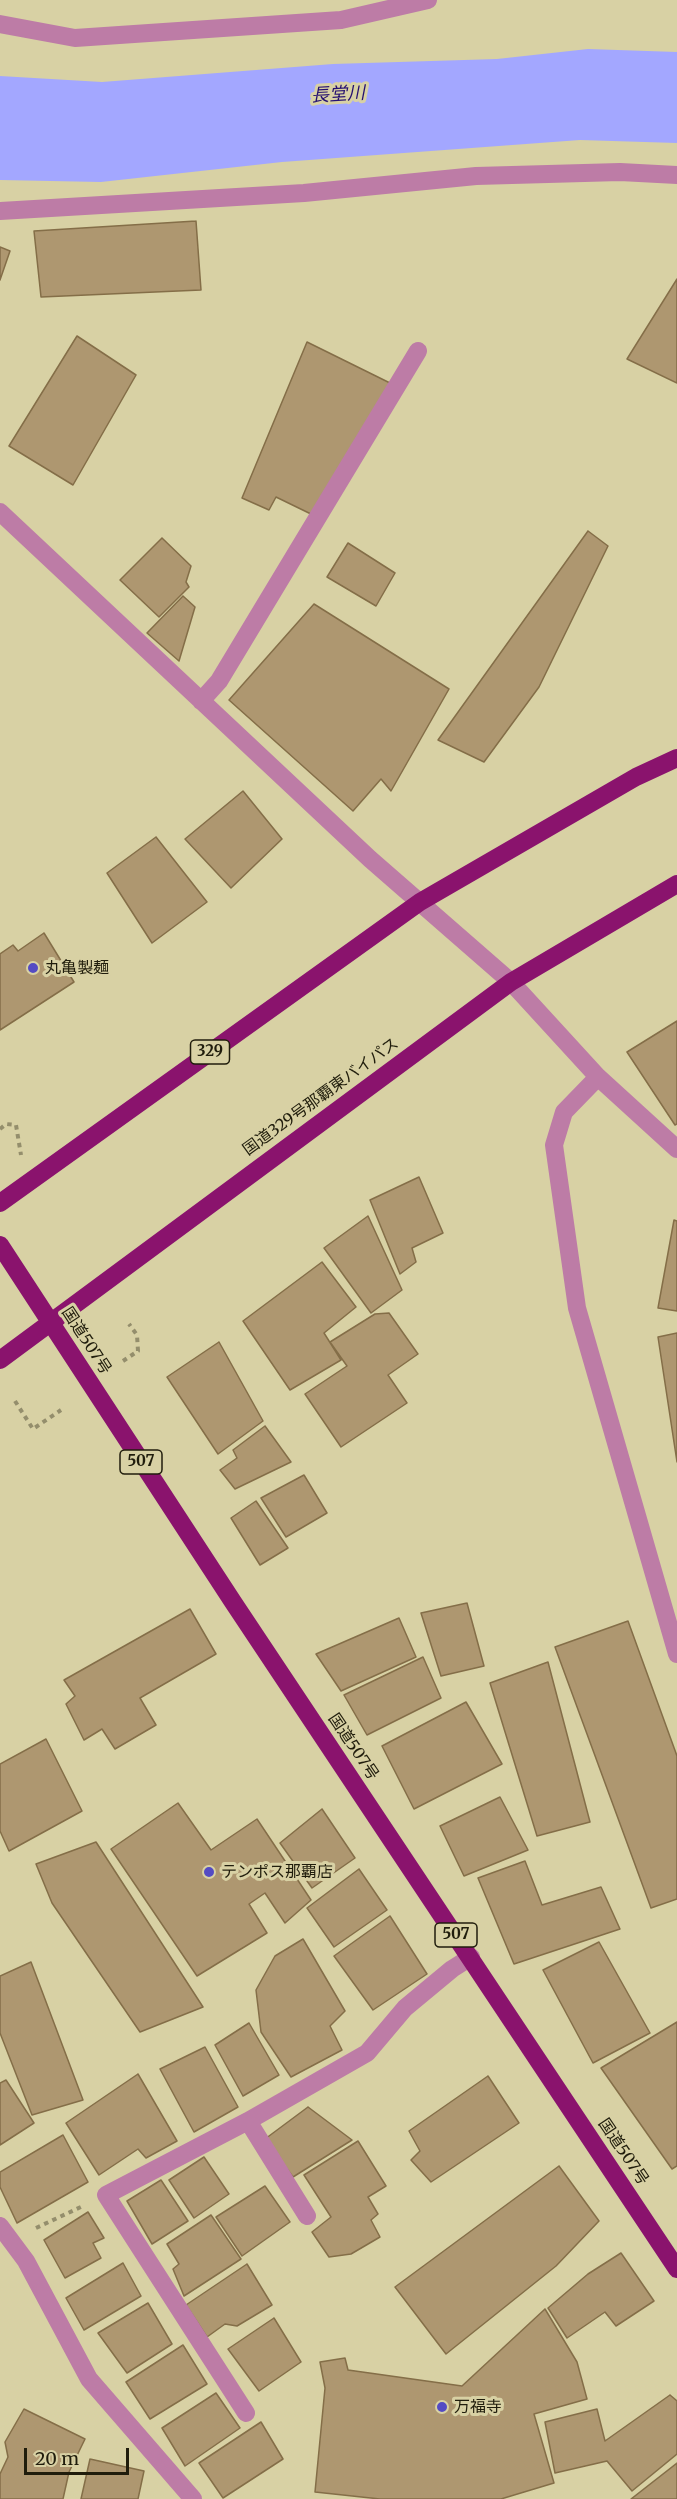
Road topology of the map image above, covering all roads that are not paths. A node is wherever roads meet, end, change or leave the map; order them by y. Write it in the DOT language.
graph roads {
  1 [pos="428,0"];
  2 [pos="0,24"];
  3 [pos="677,175"];
  4 [pos="0,211"];
  5 [pos="418,351"];
  6 [pos="0,512"];
  7 [pos="201,701"];
  8 [pos="677,758"];
  9 [pos="677,884"];
  10 [pos="420,902"];
  11 [pos="511,982"];
  12 [pos="598,1077"];
  13 [pos="677,1149"];
  14 [pos="0,1203"];
  15 [pos="0,1245"];
  16 [pos="50,1321"];
  17 [pos="0,1360"];
  18 [pos="677,1654"];
  19 [pos="471,1957"];
  20 [pos="248,2121"];
  21 [pos="307,2216"];
  22 [pos="5,2233"];
  23 [pos="677,2269"];
  24 [pos="246,2413"];
  25 [pos="193,2499"];
  1 -- 2 [label="street"];
  3 -- 4 [label="street"];
  5 -- 7 [label="street"];
  6 -- 7 [label="street"];
  7 -- 10 [label="street"];
  8 -- 10 [label="highway, 329"];
  9 -- 11 [label="highway, 国道329号那覇東バイパス"];
  10 -- 11 [label="street"];
  10 -- 14 [label="highway, 329"];
  11 -- 12 [label="street"];
  11 -- 16 [label="highway, 国道329号那覇東バイパス"];
  12 -- 13 [label="street"];
  12 -- 18 [label="street"];
  15 -- 16 [label="highway, 国道507号 / 507"];
  16 -- 17 [label="highway, 国道329号那覇東バイパス"];
  16 -- 19 [label="highway, 国道507号 / 507"];
  19 -- 20 [label="street"];
  19 -- 23 [label="highway, 国道507号 / 507"];
  20 -- 21 [label="street"];
  20 -- 24 [label="street"];
  22 -- 25 [label="street"];
}
